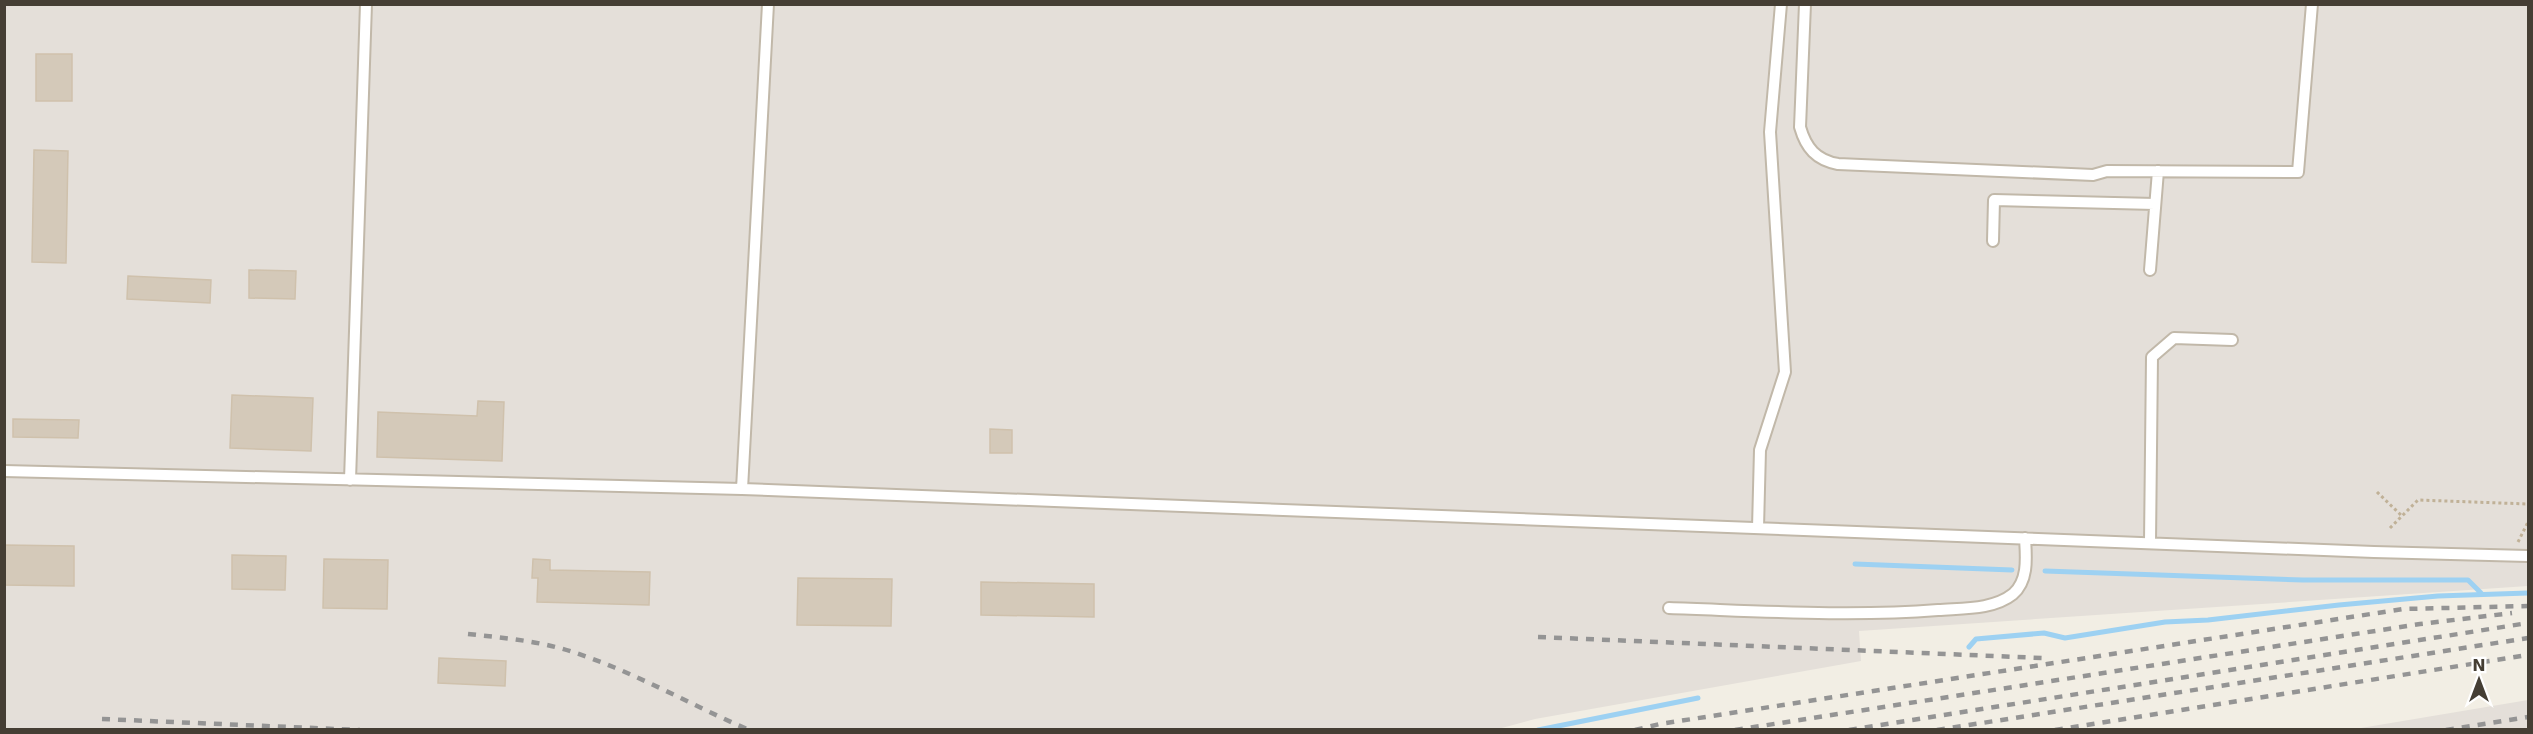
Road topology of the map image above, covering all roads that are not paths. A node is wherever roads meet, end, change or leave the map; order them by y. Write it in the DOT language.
graph roads {
  1 [pos="366,4"];
  2 [pos="768,4"];
  3 [pos="1781,4"];
  4 [pos="1806,4"];
  5 [pos="2312,4"];
  6 [pos="2158,171"];
  7 [pos="2155,204"];
  8 [pos="1993,241"];
  9 [pos="2150,270"];
  10 [pos="2232,340"];
  11 [pos="4,471"];
  12 [pos="350,480"];
  13 [pos="742,489"];
  14 [pos="1758,528"];
  15 [pos="2025,538"];
  16 [pos="2150,542"];
  17 [pos="2529,556"];
  18 [pos="1669,608"];
  1 -- 12 [label="lane"];
  2 -- 13 [label="lane"];
  3 -- 14 [label="lane"];
  4 -- 6 [label="lane"];
  5 -- 6 [label="lane"];
  6 -- 7 [label="lane"];
  7 -- 8 [label="lane"];
  7 -- 9 [label="lane"];
  10 -- 16 [label="lane"];
  11 -- 12 [label="lane"];
  12 -- 13 [label="lane"];
  13 -- 14 [label="lane"];
  14 -- 15 [label="lane"];
  15 -- 16 [label="lane"];
  15 -- 18 [label="lane"];
  16 -- 17 [label="lane"];
}
